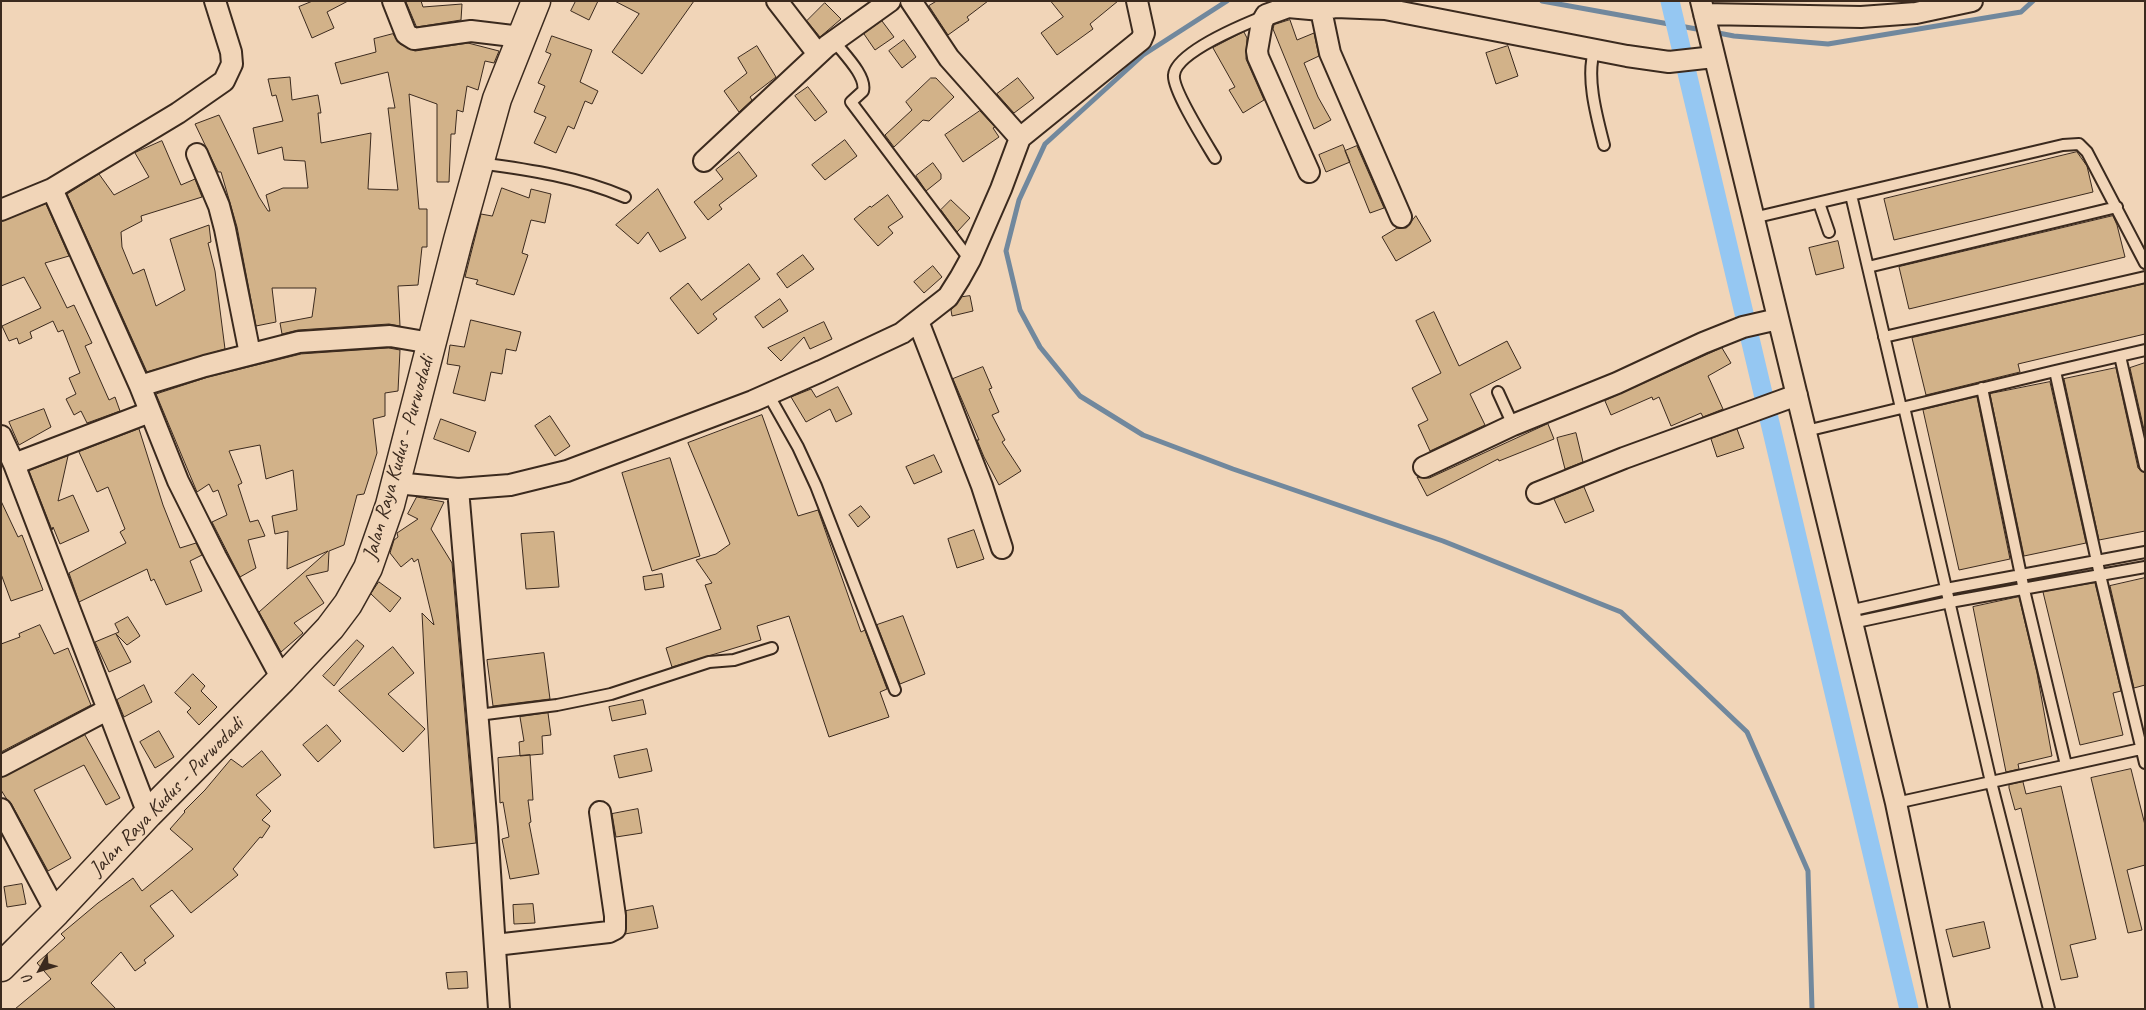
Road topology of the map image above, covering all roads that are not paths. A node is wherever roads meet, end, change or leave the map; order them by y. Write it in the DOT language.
graph roads {
  1 [pos="215,1"];
  2 [pos="393,1"];
  3 [pos="536,1"];
  4 [pos="776,1"];
  5 [pos="890,1"];
  6 [pos="911,1"];
  7 [pos="1137,1"];
  8 [pos="1972,1"];
  9 [pos="1321,10"];
  10 [pos="1266,15"];
  11 [pos="1706,33"];
  12 [pos="521,38"];
  13 [pos="834,41"];
  14 [pos="1595,50"];
  15 [pos="818,54"];
  16 [pos="1020,138"];
  17 [pos="1604,145"];
  18 [pos="197,154"];
  19 [pos="1215,158"];
  20 [pos="704,160"];
  21 [pos="480,162"];
  22 [pos="1309,172"];
  23 [pos="52,189"];
  24 [pos="1851,195"];
  25 [pos="625,197"];
  26 [pos="1819,203"];
  27 [pos="2117,207"];
  28 [pos="1,210"];
  29 [pos="1400,217"];
  30 [pos="1753,218"];
  31 [pos="1828,232"];
  32 [pos="970,260"];
  33 [pos="2145,263"];
  34 [pos="1868,267"];
  35 [pos="2145,277"];
  36 [pos="1774,320"];
  37 [pos="918,321"];
  38 [pos="1884,337"];
  39 [pos="431,343"];
  40 [pos="2145,350"];
  41 [pos="250,354"];
  42 [pos="2120,356"];
  43 [pos="2055,371"];
  44 [pos="140,386"];
  45 [pos="1982,388"];
  46 [pos="1498,392"];
  47 [pos="768,394"];
  48 [pos="1797,395"];
  49 [pos="1903,407"];
  50 [pos="150,412"];
  51 [pos="1513,424"];
  52 [pos="1806,431"];
  53 [pos="1,436"];
  54 [pos="14,464"];
  55 [pos="2145,466"];
  56 [pos="1424,467"];
  57 [pos="396,483"];
  58 [pos="458,488"];
  59 [pos="1537,493"];
  60 [pos="1002,548"];
  61 [pos="2145,552"];
  62 [pos="2098,562"];
  63 [pos="2145,567"];
  64 [pos="2022,575"];
  65 [pos="2100,575"];
  66 [pos="1946,589"];
  67 [pos="2024,590"];
  68 [pos="1950,602"];
  69 [pos="1851,617"];
  70 [pos="772,648"];
  71 [pos="282,678"];
  72 [pos="895,690"];
  73 [pos="107,710"];
  74 [pos="478,715"];
  75 [pos="2143,748"];
  76 [pos="2145,763"];
  77 [pos="2066,765"];
  78 [pos="1,766"];
  79 [pos="1992,782"];
  80 [pos="1896,803"];
  81 [pos="1,809"];
  82 [pos="600,812"];
  83 [pos="148,814"];
  84 [pos="56,912"];
  85 [pos="495,945"];
  86 [pos="1,967"];
  87 [pos="499,1009"];
  88 [pos="1939,1009"];
  89 [pos="2049,1009"];
  1 -- 23 [label="street"];
  2 -- 12 [label="street"];
  3 -- 12 [label="main road, Jalan Raya Kudus - Purwodadi"];
  4 -- 15 [label="street"];
  5 -- 13 [label="street"];
  6 -- 16 [label="street"];
  7 -- 16 [label="street"];
  8 -- 11 [label="street"];
  9 -- 10 [label="street"];
  9 -- 14 [label="street"];
  9 -- 29 [label="street"];
  10 -- 19 [label="lane"];
  10 -- 22 [label="street"];
  11 -- 14 [label="street"];
  11 -- 30 [label="street"];
  12 -- 21 [label="main road, Jalan Raya Kudus - Purwodadi"];
  13 -- 15 [label="street"];
  13 -- 32 [label="lane"];
  14 -- 17 [label="lane"];
  15 -- 20 [label="street"];
  16 -- 32 [label="street"];
  18 -- 41 [label="street"];
  21 -- 25 [label="lane"];
  21 -- 39 [label="main road, Jalan Raya Kudus - Purwodadi"];
  23 -- 28 [label="street"];
  23 -- 44 [label="street"];
  24 -- 26 [label="lane"];
  24 -- 27 [label="lane"];
  24 -- 34 [label="lane"];
  26 -- 30 [label="lane"];
  26 -- 31 [label="lane"];
  27 -- 33 [label="lane"];
  27 -- 34 [label="lane"];
  30 -- 36 [label="street"];
  32 -- 37 [label="street"];
  34 -- 38 [label="lane"];
  35 -- 38 [label="lane"];
  36 -- 48 [label="street"];
  36 -- 51 [label="street"];
  37 -- 47 [label="street"];
  37 -- 60 [label="street"];
  38 -- 49 [label="lane"];
  39 -- 41 [label="street"];
  39 -- 57 [label="main road, Jalan Raya Kudus - Purwodadi"];
  40 -- 42 [label="lane"];
  41 -- 44 [label="street"];
  42 -- 43 [label="lane"];
  42 -- 55 [label="lane"];
  43 -- 45 [label="lane"];
  43 -- 62 [label="lane"];
  44 -- 50 [label="street"];
  45 -- 49 [label="lane"];
  45 -- 64 [label="lane"];
  46 -- 51 [label="lane"];
  47 -- 58 [label="street"];
  47 -- 72 [label="lane"];
  48 -- 52 [label="street"];
  48 -- 59 [label="street"];
  49 -- 52 [label="lane"];
  49 -- 66 [label="lane"];
  50 -- 54 [label="street"];
  50 -- 71 [label="street"];
  51 -- 56 [label="street"];
  52 -- 69 [label="street"];
  53 -- 54 [label="street"];
  54 -- 73 [label="street"];
  57 -- 58 [label="street"];
  57 -- 71 [label="main road, Jalan Raya Kudus - Purwodadi"];
  58 -- 74 [label="street"];
  61 -- 62 [label="lane"];
  62 -- 64 [label="lane"];
  62 -- 65 [label="lane"];
  63 -- 65 [label="lane"];
  64 -- 66 [label="lane"];
  64 -- 67 [label="lane"];
  65 -- 67 [label="lane"];
  65 -- 75 [label="lane"];
  66 -- 68 [label="lane"];
  66 -- 69 [label="lane"];
  67 -- 68 [label="lane"];
  67 -- 77 [label="lane"];
  68 -- 69 [label="lane"];
  68 -- 79 [label="lane"];
  69 -- 80 [label="street"];
  70 -- 74 [label="lane"];
  71 -- 83 [label="main road, Jalan Raya Kudus - Purwodadi"];
  73 -- 78 [label="street"];
  73 -- 83 [label="street"];
  74 -- 85 [label="street"];
  75 -- 76 [label="lane"];
  75 -- 77 [label="lane"];
  77 -- 79 [label="lane"];
  79 -- 80 [label="lane"];
  79 -- 89 [label="lane"];
  80 -- 88 [label="street"];
  81 -- 84 [label="street"];
  82 -- 85 [label="street"];
  83 -- 84 [label="main road, Jalan Raya Kudus - Purwodadi"];
  84 -- 86 [label="main road, Jalan Raya Kudus - Purwodadi"];
  85 -- 87 [label="street"];
}
